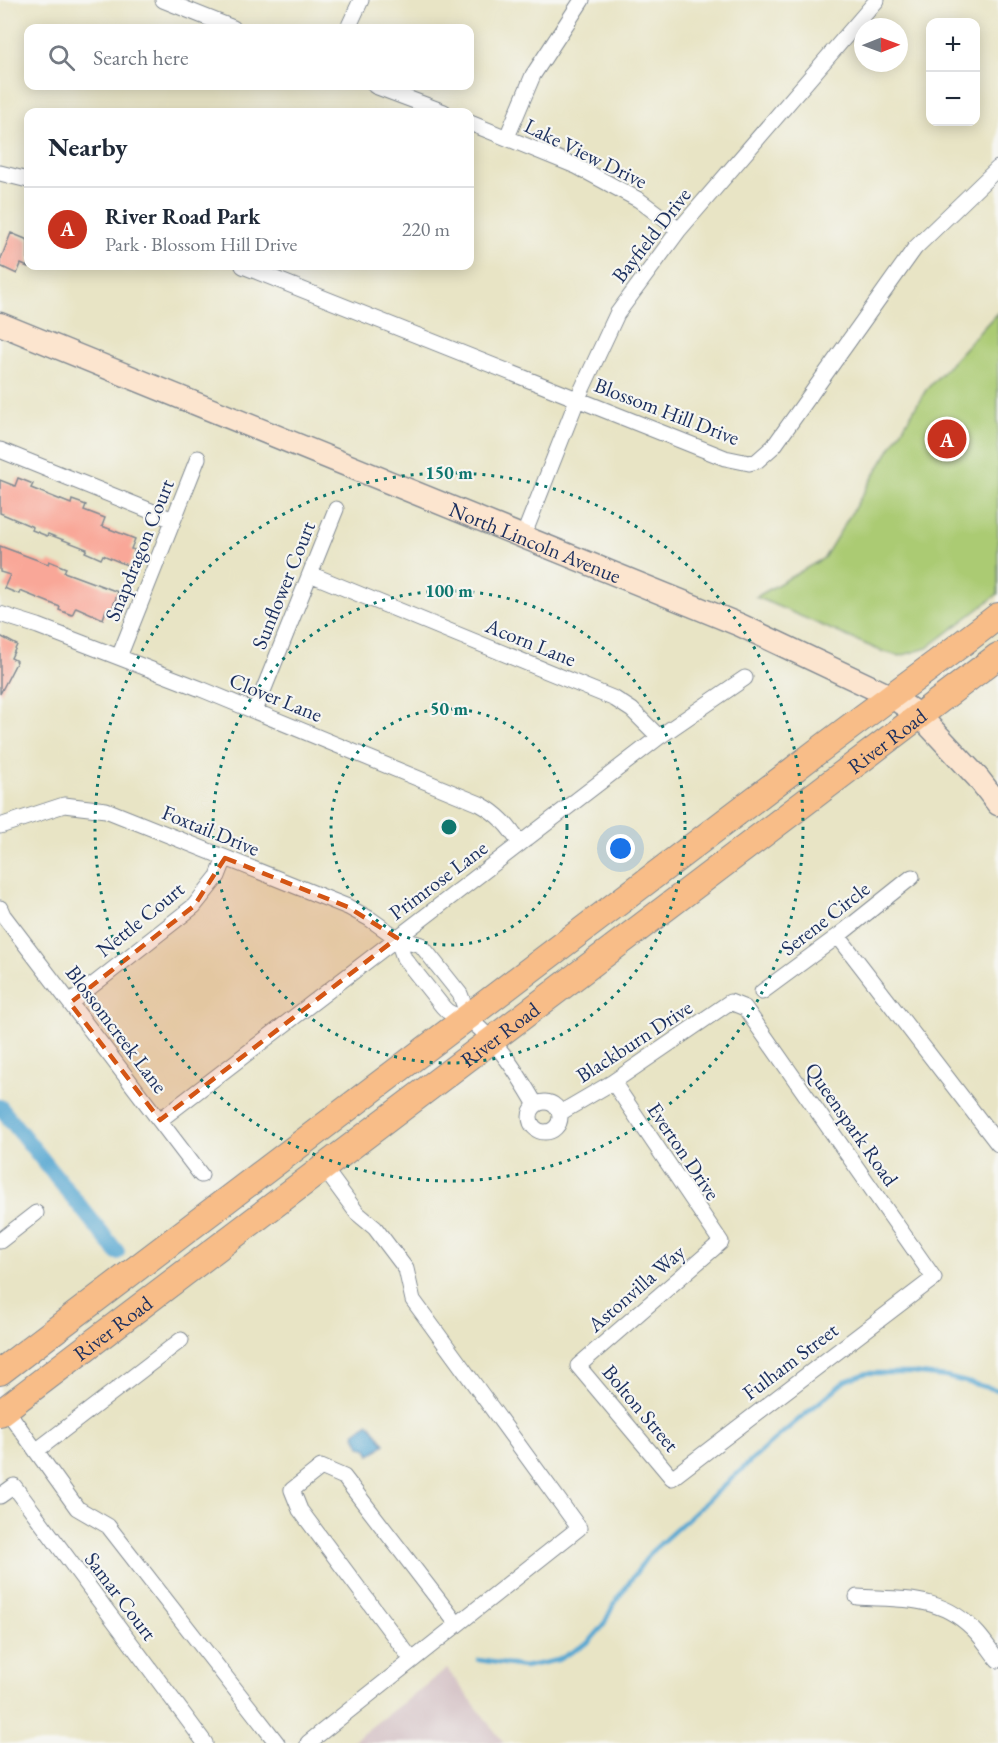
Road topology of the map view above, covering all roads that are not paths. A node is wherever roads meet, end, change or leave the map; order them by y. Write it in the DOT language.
graph roads {
  1 [pos="163,0"];
  2 [pos="361,0"];
  3 [pos="582,0"];
  4 [pos="877,0"];
  5 [pos="223,24"];
  6 [pos="350,24"];
  7 [pos="386,90"];
  8 [pos="433,108"];
  9 [pos="474,125"];
  10 [pos="507,137"];
  11 [pos="998,168"];
  12 [pos="0,173"];
  13 [pos="24,179"];
  14 [pos="679,230"];
  15 [pos="253,270"];
  16 [pos="0,324"];
  17 [pos="577,400"];
  18 [pos="0,450"];
  19 [pos="198,458"];
  20 [pos="336,509"];
  21 [pos="173,520"];
  22 [pos="523,537"];
  23 [pos="310,574"];
  24 [pos="0,614"];
  25 [pos="998,616"];
  26 [pos="998,656"];
  27 [pos="118,657"];
  28 [pos="745,678"];
  29 [pos="892,697"];
  30 [pos="255,711"];
  31 [pos="920,716"];
  32 [pos="659,737"];
  33 [pos="998,804"];
  34 [pos="0,826"];
  35 [pos="520,844"];
  36 [pos="225,858"];
  37 [pos="912,877"];
  38 [pos="0,908"];
  39 [pos="838,936"];
  40 [pos="397,938"];
  41 [pos="762,992"];
  42 [pos="730,1002"];
  43 [pos="70,1003"];
  44 [pos="469,1018"];
  45 [pos="492,1040"];
  46 [pos="612,1082"];
  47 [pos="536,1105"];
  48 [pos="560,1113"];
  49 [pos="160,1120"];
  50 [pos="998,1144"];
  51 [pos="324,1168"];
  52 [pos="201,1175"];
  53 [pos="36,1213"];
  54 [pos="0,1240"];
  55 [pos="721,1242"];
  56 [pos="934,1278"];
  57 [pos="181,1340"];
  58 [pos="578,1366"];
  59 [pos="0,1372"];
  60 [pos="3,1411"];
  61 [pos="36,1451"];
  62 [pos="672,1478"];
  63 [pos="0,1496"];
  64 [pos="857,1597"];
  65 [pos="457,1624"];
  66 [pos="412,1660"];
  67 [pos="998,1660"];
  68 [pos="204,1743"];
  69 [pos="278,1743"];
  70 [pos="308,1743"];
  1 -- 5 [label="street"];
  2 -- 6 [label="street"];
  3 -- 10 [label="street"];
  4 -- 14 [label="street, Bayfield Drive"];
  7 -- 8 [label="street"];
  9 -- 10 [label="street, Lake View Drive"];
  10 -- 14 [label="street, Lake View Drive"];
  11 -- 17 [label="street, Blossom Hill Drive"];
  12 -- 13 [label="street"];
  14 -- 17 [label="street, Bayfield Drive"];
  15 -- 17 [label="street, Blossom Hill Drive"];
  16 -- 22 [label="main road, North Lincoln Avenue"];
  17 -- 22 [label="street, Bayfield Drive"];
  18 -- 21 [label="street"];
  19 -- 21 [label="street, Snapdragon Court"];
  20 -- 23 [label="street, Sunflower Court"];
  21 -- 27 [label="street, Snapdragon Court"];
  22 -- 29 [label="main road, North Lincoln Avenue"];
  23 -- 30 [label="street, Sunflower Court"];
  23 -- 32 [label="street, Acorn Lane"];
  24 -- 27 [label="street, Clover Lane"];
  25 -- 29 [label="main road, River Road"];
  26 -- 31 [label="main road, River Road"];
  27 -- 30 [label="street, Clover Lane"];
  28 -- 32 [label="street, Primrose Lane"];
  29 -- 31 [label="main road, North Lincoln Avenue"];
  29 -- 44 [label="main road, River Road"];
  30 -- 35 [label="street, Clover Lane"];
  31 -- 33 [label="main road, North Lincoln Avenue"];
  31 -- 45 [label="main road, River Road"];
  32 -- 35 [label="street, Primrose Lane"];
  34 -- 36 [label="street, Foxtail Drive"];
  35 -- 40 [label="street, Primrose Lane"];
  36 -- 40 [label="street, Foxtail Drive"];
  36 -- 43 [label="street, Nettle Court"];
  37 -- 39 [label="street, Serene Circle"];
  38 -- 43 [label="street, Blossomcreek Lane"];
  39 -- 41 [label="street, Serene Circle"];
  39 -- 50 [label="street"];
  40 -- 44 [label="street"];
  40 -- 44 [label="street, Foxtail Drive"];
  40 -- 49 [label="street, Primrose Lane"];
  42 -- 46 [label="street, Blackburn Drive"];
  42 -- 56 [label="street, Queenspark Road"];
  43 -- 49 [label="street, Blossomcreek Lane"];
  44 -- 45 [label="street"];
  44 -- 59 [label="main road, River Road"];
  45 -- 47 [label="street"];
  45 -- 51 [label="main road, River Road"];
  46 -- 48 [label="street, Blackburn Drive"];
  46 -- 55 [label="street, Everton Drive"];
  47 -- 48 [label="street"];
  47 -- 48 [label="street"];
  49 -- 52 [label="street, Blossomcreek Lane"];
  51 -- 60 [label="main road, River Road"];
  51 -- 65 [label="street"];
  53 -- 54 [label="street"];
  55 -- 58 [label="street, Astonvilla Way"];
  56 -- 62 [label="street, Fulham Street"];
  57 -- 61 [label="street"];
  58 -- 62 [label="street, Bolton Street"];
  60 -- 61 [label="street"];
  61 -- 69 [label="street"];
  63 -- 68 [label="street, Samar Court"];
  64 -- 67 [label="street"];
  65 -- 66 [label="street"];
  65 -- 66 [label="street"];
  66 -- 70 [label="street"];
}
